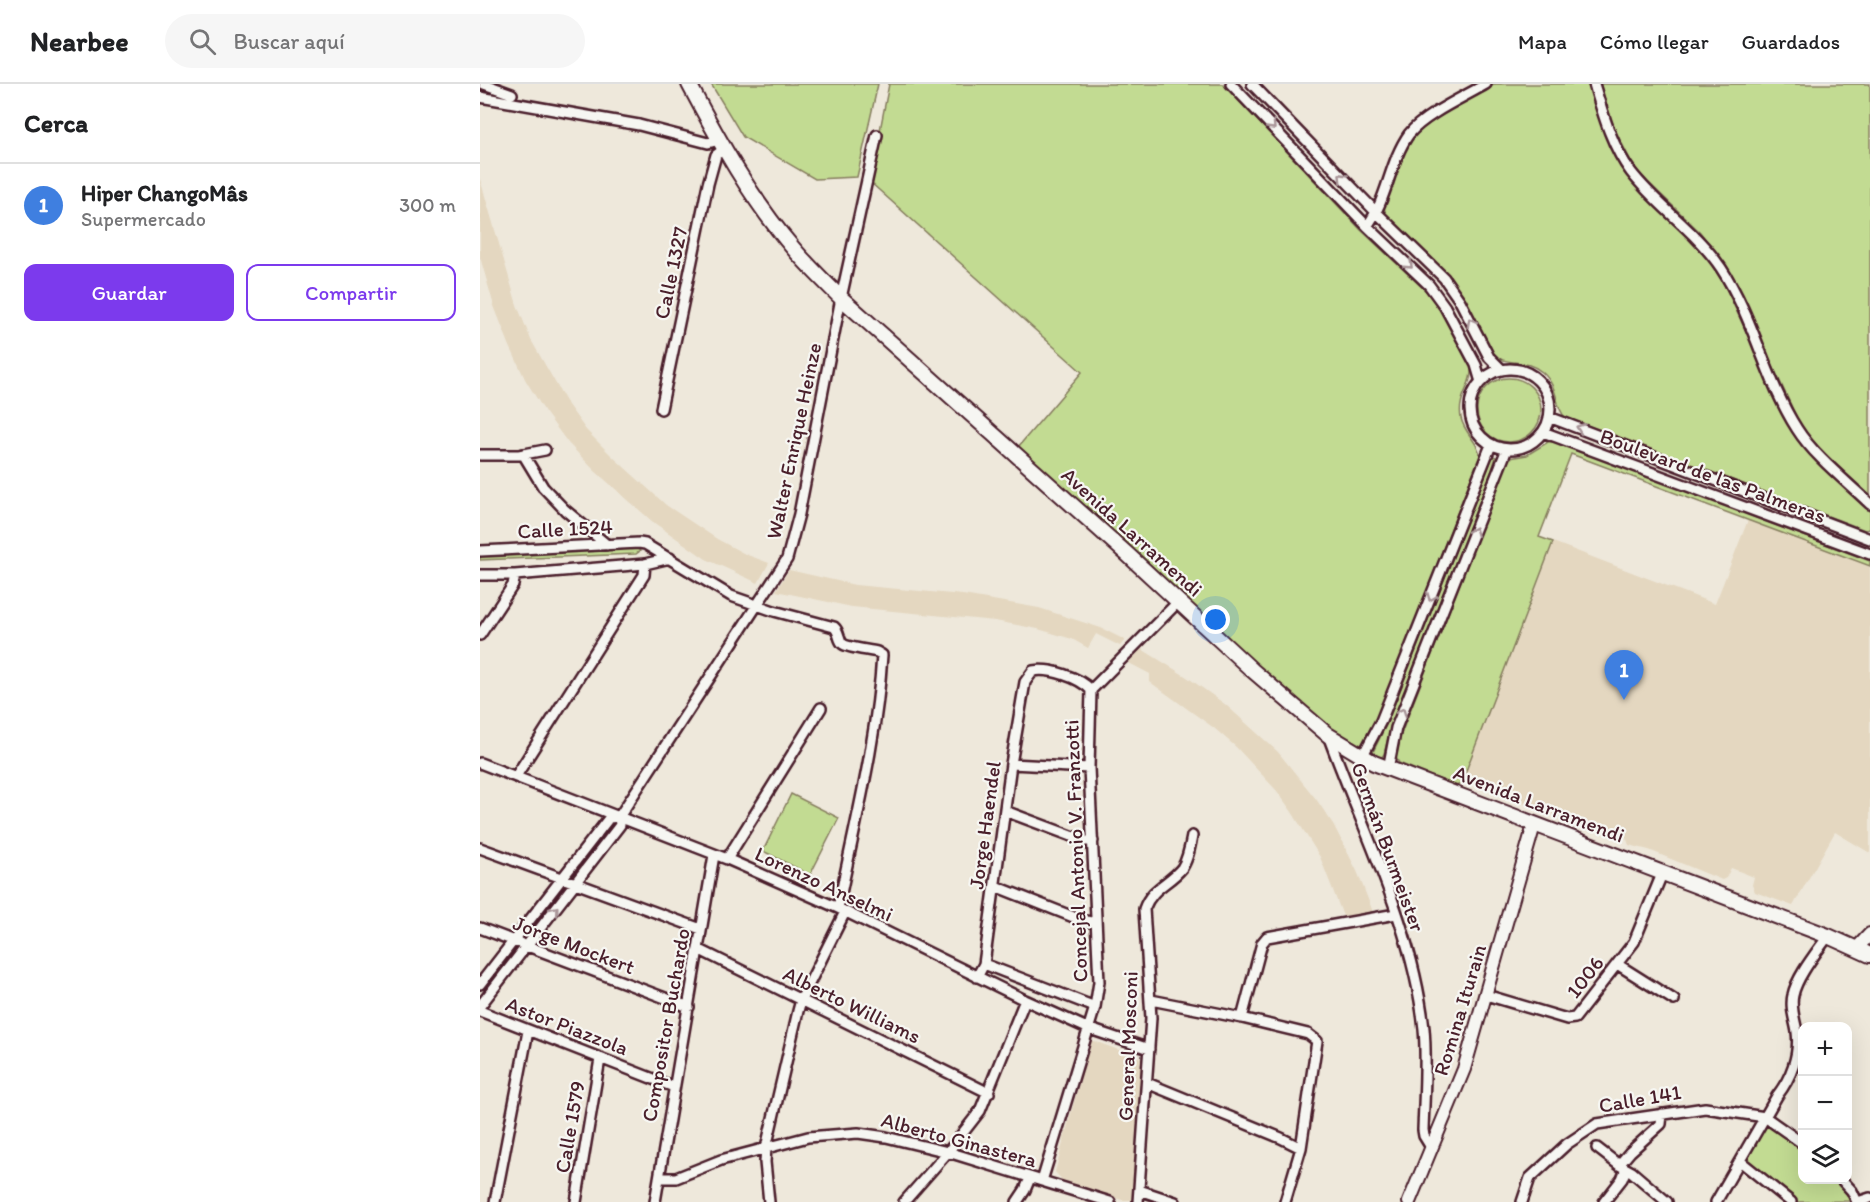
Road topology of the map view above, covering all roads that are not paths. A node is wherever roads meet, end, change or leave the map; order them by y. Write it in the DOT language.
graph roads {
  1 [pos="484,84"];
  2 [pos="513,84"];
  3 [pos="689,84"];
  4 [pos="1231,84"];
  5 [pos="1252,84"];
  6 [pos="1486,84"];
  7 [pos="1594,84"];
  8 [pos="480,97"];
  9 [pos="511,99"];
  10 [pos="877,135"];
  11 [pos="722,145"];
  12 [pos="1377,213"];
  13 [pos="1367,226"];
  14 [pos="841,298"];
  15 [pos="1502,370"];
  16 [pos="1481,382"];
  17 [pos="661,409"];
  18 [pos="1549,417"];
  19 [pos="1543,432"];
  20 [pos="1491,445"];
  21 [pos="1507,449"];
  22 [pos="545,450"];
  23 [pos="523,454"];
  24 [pos="480,455"];
  25 [pos="1870,504"];
  26 [pos="1870,539"];
  27 [pos="607,544"];
  28 [pos="480,551"];
  29 [pos="1870,554"];
  30 [pos="670,558"];
  31 [pos="645,564"];
  32 [pos="480,575"];
  33 [pos="514,575"];
  34 [pos="1178,602"];
  35 [pos="757,605"];
  36 [pos="480,635"];
  37 [pos="1028,676"];
  38 [pos="1091,690"];
  39 [pos="821,708"];
  40 [pos="1328,735"];
  41 [pos="1362,758"];
  42 [pos="480,763"];
  43 [pos="1011,764"];
  44 [pos="1089,768"];
  45 [pos="1388,769"];
  46 [pos="516,776"];
  47 [pos="1005,811"];
  48 [pos="619,817"];
  49 [pos="1534,825"];
  50 [pos="1192,836"];
  51 [pos="1093,841"];
  52 [pos="480,848"];
  53 [pos="714,855"];
  54 [pos="727,859"];
  55 [pos="1662,874"];
  56 [pos="562,878"];
  57 [pos="576,884"];
  58 [pos="995,886"];
  59 [pos="841,910"];
  60 [pos="1396,914"];
  61 [pos="1096,923"];
  62 [pos="480,928"];
  63 [pos="701,929"];
  64 [pos="1870,934"];
  65 [pos="1828,936"];
  66 [pos="513,941"];
  67 [pos="526,946"];
  68 [pos="1857,948"];
  69 [pos="698,949"];
  70 [pos="1870,955"];
  71 [pos="984,964"];
  72 [pos="1617,964"];
  73 [pos="977,977"];
  74 [pos="480,984"];
  75 [pos="1486,995"];
  76 [pos="801,1000"];
  77 [pos="1025,1000"];
  78 [pos="1151,1000"];
  79 [pos="1674,1000"];
  80 [pos="480,1006"];
  81 [pos="688,1007"];
  82 [pos="1095,1007"];
  83 [pos="480,1011"];
  84 [pos="1242,1018"];
  85 [pos="1087,1028"];
  86 [pos="528,1031"];
  87 [pos="1149,1049"];
  88 [pos="600,1059"];
  89 [pos="1147,1083"];
  90 [pos="674,1087"];
  91 [pos="989,1093"];
  92 [pos="1662,1114"];
  93 [pos="1765,1116"];
  94 [pos="1798,1139"];
  95 [pos="766,1148"];
  96 [pos="1301,1148"];
  97 [pos="1597,1148"];
  98 [pos="1432,1149"];
  99 [pos="948,1152"];
  100 [pos="1740,1161"];
  101 [pos="1622,1167"];
  102 [pos="659,1178"];
  103 [pos="1030,1178"];
  104 [pos="1042,1181"];
  105 [pos="1846,1184"];
  106 [pos="1139,1190"];
  107 [pos="1870,1198"];
  108 [pos="495,1202"];
  109 [pos="576,1202"];
  110 [pos="655,1202"];
  111 [pos="769,1202"];
  112 [pos="904,1202"];
  113 [pos="1017,1202"];
  114 [pos="1110,1202"];
  115 [pos="1138,1202"];
  116 [pos="1175,1202"];
  117 [pos="1286,1202"];
  118 [pos="1409,1202"];
  119 [pos="1521,1202"];
  120 [pos="1604,1202"];
  121 [pos="1667,1202"];
  122 [pos="1716,1202"];
  123 [pos="1791,1202"];
  124 [pos="1857,1202"];
  1 -- 9 [label="street"];
  2 -- 9 [label="street"];
  3 -- 11 [label="main road, Avenida Larramendi"];
  4 -- 13 [label="street, one-way"];
  12 -- 5 [label="street, one-way"];
  6 -- 12 [label="street"];
  7 -- 25 [label="street"];
  8 -- 9 [label="street"];
  9 -- 11 [label="street"];
  10 -- 14 [label="street, Walter Enrique Heinze"];
  11 -- 14 [label="main road, Avenida Larramendi"];
  11 -- 17 [label="street, Calle 1327"];
  12 -- 13 [label="street"];
  15 -- 12 [label="street, one-way"];
  13 -- 16 [label="street, one-way"];
  14 -- 34 [label="main road, Avenida Larramendi"];
  14 -- 35 [label="street, Walter Enrique Heinze"];
  15 -- 16 [label="street"];
  15 -- 18 [label="street"];
  16 -- 20 [label="street"];
  18 -- 19 [label="street"];
  26 -- 18 [label="street, Boulevard de las Palmeras, one-way"];
  19 -- 21 [label="street"];
  19 -- 29 [label="street, Boulevard de las Palmeras"];
  20 -- 21 [label="street"];
  20 -- 41 [label="street, one-way"];
  45 -- 21 [label="street, one-way"];
  22 -- 23 [label="street"];
  23 -- 24 [label="street"];
  23 -- 27 [label="street"];
  27 -- 28 [label="street, Calle 1524"];
  27 -- 30 [label="street, Calle 1524"];
  30 -- 31 [label="street"];
  30 -- 35 [label="street"];
  31 -- 33 [label="street"];
  31 -- 46 [label="street"];
  32 -- 33 [label="street"];
  33 -- 36 [label="street"];
  34 -- 38 [label="street"];
  34 -- 40 [label="main road, Avenida Larramendi"];
  35 -- 48 [label="street, Walter Enrique Heinze"];
  35 -- 59 [label="street"];
  37 -- 38 [label="street, Concejal Antonio V. Franzotti"];
  37 -- 43 [label="street, Jorge Haendel"];
  38 -- 44 [label="street, Concejal Antonio V. Franzotti"];
  39 -- 54 [label="street"];
  40 -- 41 [label="main road, Avenida Larramendi"];
  40 -- 60 [label="street, Germán Burmeister"];
  41 -- 45 [label="main road, Avenida Larramendi"];
  42 -- 46 [label="street, Lorenzo Anselmi"];
  43 -- 44 [label="street"];
  43 -- 47 [label="street, Jorge Haendel"];
  44 -- 51 [label="street, Concejal Antonio V. Franzotti"];
  45 -- 49 [label="main road, Avenida Larramendi"];
  46 -- 48 [label="street, Lorenzo Anselmi"];
  47 -- 51 [label="street"];
  47 -- 58 [label="street, Jorge Haendel"];
  48 -- 53 [label="street, Lorenzo Anselmi"];
  48 -- 56 [label="street"];
  48 -- 57 [label="street"];
  49 -- 55 [label="main road, Avenida Larramendi"];
  49 -- 75 [label="street, Romina Iturain"];
  50 -- 78 [label="street, General Mosconi"];
  51 -- 61 [label="street, Concejal Antonio V. Franzotti"];
  52 -- 56 [label="street"];
  53 -- 54 [label="street, Lorenzo Anselmi"];
  53 -- 63 [label="street, Compositor Buchardo"];
  54 -- 59 [label="street, Lorenzo Anselmi"];
  55 -- 65 [label="main road, Avenida Larramendi"];
  55 -- 72 [label="street, 1006"];
  56 -- 57 [label="street"];
  56 -- 66 [label="street"];
  57 -- 63 [label="street"];
  67 -- 57 [label="street, one-way"];
  58 -- 61 [label="street"];
  58 -- 71 [label="street, Jorge Haendel"];
  59 -- 73 [label="street, Lorenzo Anselmi"];
  59 -- 76 [label="street"];
  60 -- 84 [label="street"];
  60 -- 98 [label="street, Germán Burmeister"];
  61 -- 82 [label="street, Concejal Antonio V. Franzotti"];
  62 -- 66 [label="street, Jorge Mockert"];
  63 -- 69 [label="street, Compositor Buchardo"];
  64 -- 68 [label="street"];
  65 -- 68 [label="main road, Avenida Larramendi"];
  65 -- 93 [label="street"];
  66 -- 67 [label="street, Jorge Mockert"];
  66 -- 74 [label="street"];
  67 -- 80 [label="street"];
  67 -- 81 [label="street, Jorge Mockert"];
  68 -- 70 [label="main road, Avenida Larramendi"];
  69 -- 76 [label="street, Alberto Williams"];
  69 -- 81 [label="street, Compositor Buchardo"];
  71 -- 73 [label="street, Jorge Haendel"];
  71 -- 82 [label="street"];
  72 -- 75 [label="street, 1006"];
  72 -- 79 [label="street"];
  73 -- 77 [label="street, Lorenzo Anselmi"];
  75 -- 98 [label="street, Romina Iturain"];
  76 -- 91 [label="street, Alberto Williams"];
  76 -- 95 [label="street"];
  77 -- 85 [label="street, Lorenzo Anselmi"];
  77 -- 91 [label="street"];
  78 -- 84 [label="street"];
  78 -- 87 [label="street, General Mosconi"];
  81 -- 90 [label="street, Compositor Buchardo"];
  82 -- 85 [label="street, Concejal Antonio V. Franzotti"];
  83 -- 86 [label="street, Astor Piazzola"];
  84 -- 96 [label="street"];
  85 -- 87 [label="street, Lorenzo Anselmi"];
  85 -- 104 [label="street, Concejal Antonio V. Franzotti"];
  86 -- 88 [label="street, Astor Piazzola"];
  86 -- 108 [label="street"];
  87 -- 89 [label="street, General Mosconi"];
  88 -- 90 [label="street, Astor Piazzola"];
  88 -- 109 [label="street, Calle 1579"];
  89 -- 96 [label="street"];
  89 -- 106 [label="street, General Mosconi"];
  90 -- 102 [label="street, Compositor Buchardo"];
  91 -- 99 [label="street"];
  92 -- 93 [label="street, Calle 141"];
  92 -- 101 [label="street"];
  92 -- 119 [label="street, Calle 141"];
  93 -- 94 [label="street"];
  93 -- 100 [label="street"];
  95 -- 99 [label="street, Alberto Ginastera"];
  95 -- 102 [label="street, Alberto Ginastera"];
  95 -- 111 [label="street"];
  96 -- 117 [label="street"];
  97 -- 101 [label="street"];
  98 -- 118 [label="street, Romina Iturain"];
  99 -- 103 [label="street, Alberto Ginastera"];
  99 -- 112 [label="street"];
  100 -- 122 [label="street"];
  100 -- 123 [label="street"];
  101 -- 120 [label="street"];
  101 -- 121 [label="street"];
  102 -- 110 [label="street, Compositor Buchardo"];
  103 -- 104 [label="street, Alberto Ginastera"];
  103 -- 113 [label="street"];
  104 -- 114 [label="street, Alberto Ginastera"];
  105 -- 124 [label="street"];
  106 -- 115 [label="street, General Mosconi"];
  106 -- 116 [label="street"];
  107 -- 124 [label="street"];
}
